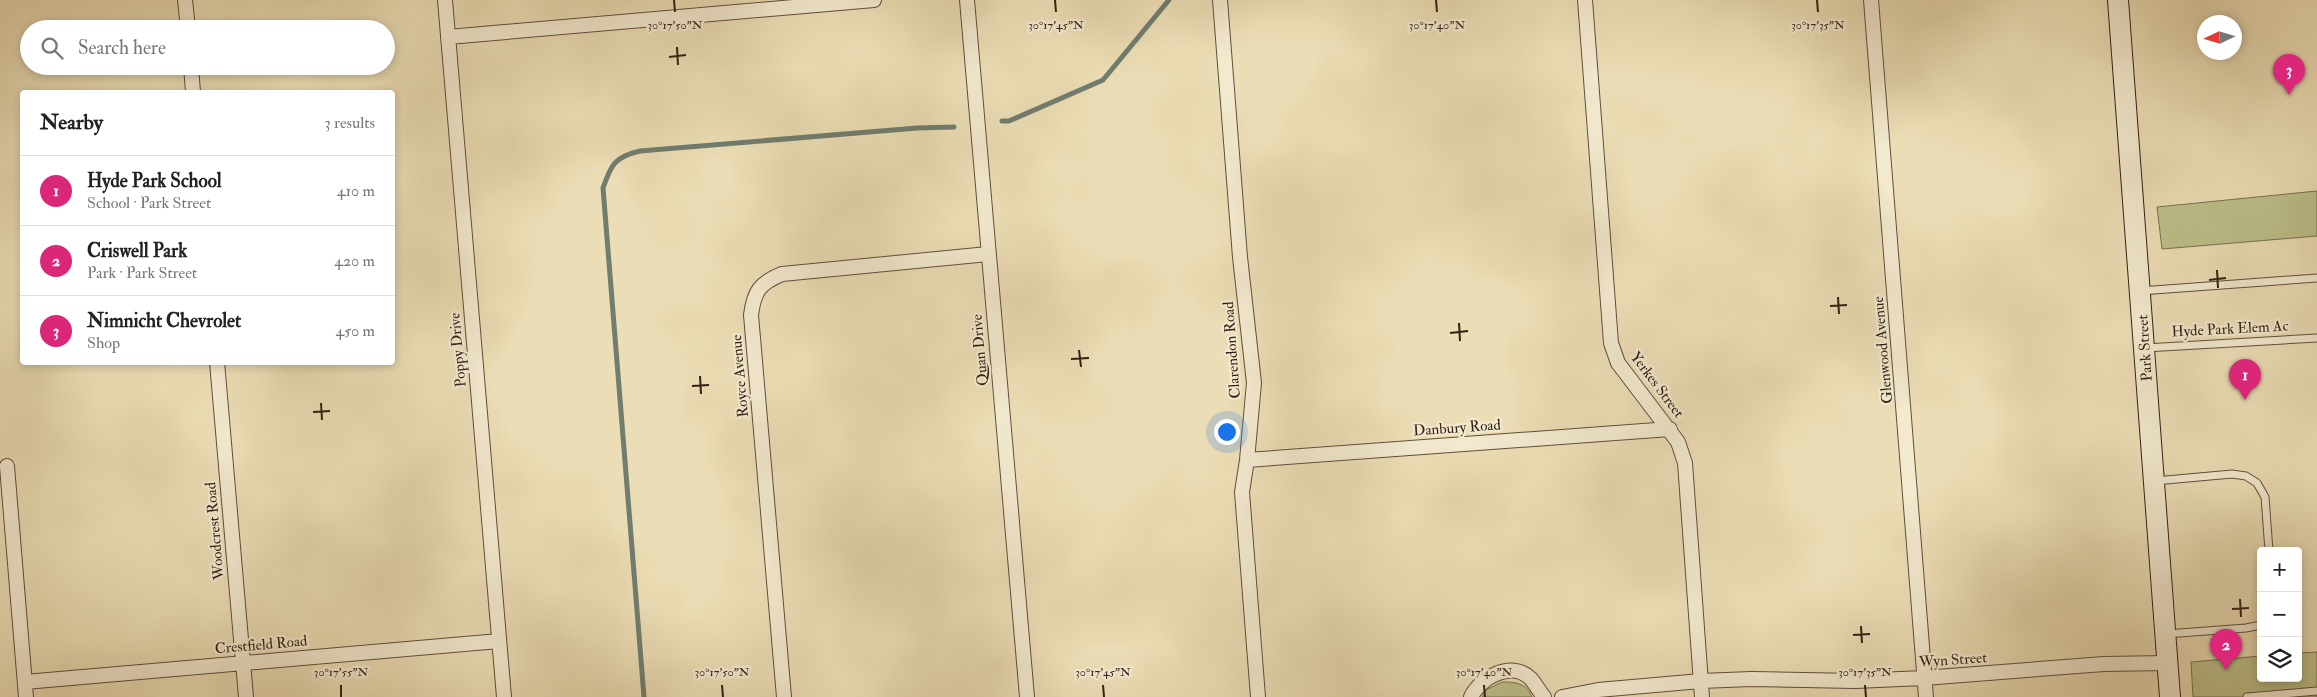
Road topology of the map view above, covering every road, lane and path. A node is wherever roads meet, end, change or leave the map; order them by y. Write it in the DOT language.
graph roads {
  1 [pos="185,0"];
  2 [pos="445,0"];
  3 [pos="874,0"];
  4 [pos="967,0"];
  5 [pos="1220,0"];
  6 [pos="1585,0"];
  7 [pos="1871,0"];
  8 [pos="2118,0"];
  9 [pos="187,20"];
  10 [pos="448,37"];
  11 [pos="192,75"];
  12 [pos="193,90"];
  13 [pos="988,254"];
  14 [pos="2317,278"];
  15 [pos="2140,291"];
  16 [pos="2317,338"];
  17 [pos="2145,348"];
  18 [pos="217,365"];
  19 [pos="1670,428"];
  20 [pos="1247,460"];
  21 [pos="6,466"];
  22 [pos="2154,481"];
  23 [pos="2269,547"];
  24 [pos="2257,625"];
  25 [pos="2166,634"];
  26 [pos="499,641"];
  27 [pos="243,662"];
  28 [pos="2167,662"];
  29 [pos="1924,678"];
  30 [pos="1701,681"];
  31 [pos="26,682"];
  32 [pos="2317,691"];
  33 [pos="26,697"];
  34 [pos="246,697"];
  35 [pos="504,697"];
  36 [pos="784,697"];
  37 [pos="1027,697"];
  38 [pos="1258,697"];
  39 [pos="1471,697"];
  40 [pos="1544,697"];
  41 [pos="1562,697"];
  42 [pos="1702,697"];
  43 [pos="1926,697"];
  44 [pos="2170,697"];
  45 [pos="2247,697"];
  1 -- 9 [label="street"];
  2 -- 10 [label="street, Poppy Drive"];
  3 -- 10 [label="street"];
  4 -- 13 [label="street, Quan Drive"];
  5 -- 20 [label="street, Clarendon Road"];
  6 -- 19 [label="street, Yerkes Street"];
  7 -- 29 [label="street, Glenwood Avenue"];
  8 -- 15 [label="street, Park Street"];
  10 -- 26 [label="street, Poppy Drive"];
  11 -- 12 [label="street"];
  13 -- 36 [label="street, Royce Avenue"];
  13 -- 37 [label="street, Quan Drive"];
  14 -- 15 [label="lane"];
  15 -- 17 [label="street, Park Street"];
  16 -- 17 [label="lane, Hyde Park Elem Ac"];
  17 -- 22 [label="street, Park Street"];
  18 -- 27 [label="street, Woodcrest Road"];
  19 -- 20 [label="street, Danbury Road"];
  19 -- 30 [label="street, Yerkes Street"];
  20 -- 38 [label="street, Clarendon Road"];
  21 -- 31 [label="street"];
  22 -- 23 [label="lane"];
  22 -- 25 [label="street, Park Street"];
  24 -- 25 [label="lane"];
  25 -- 28 [label="street, Park Street"];
  26 -- 27 [label="street, Crestfield Road"];
  26 -- 35 [label="street, Poppy Drive"];
  27 -- 31 [label="street, Crestfield Road"];
  27 -- 34 [label="street, Woodcrest Road"];
  28 -- 29 [label="street, Wyn Street"];
  28 -- 44 [label="street, Park Street"];
  29 -- 30 [label="street, Wyn Street"];
  29 -- 43 [label="street, Glenwood Avenue"];
  30 -- 41 [label="street, Wyn Street"];
  30 -- 42 [label="street, Yerkes Street"];
  31 -- 33 [label="street"];
  32 -- 45 [label="lane"];
  39 -- 40 [label="street"];
}
